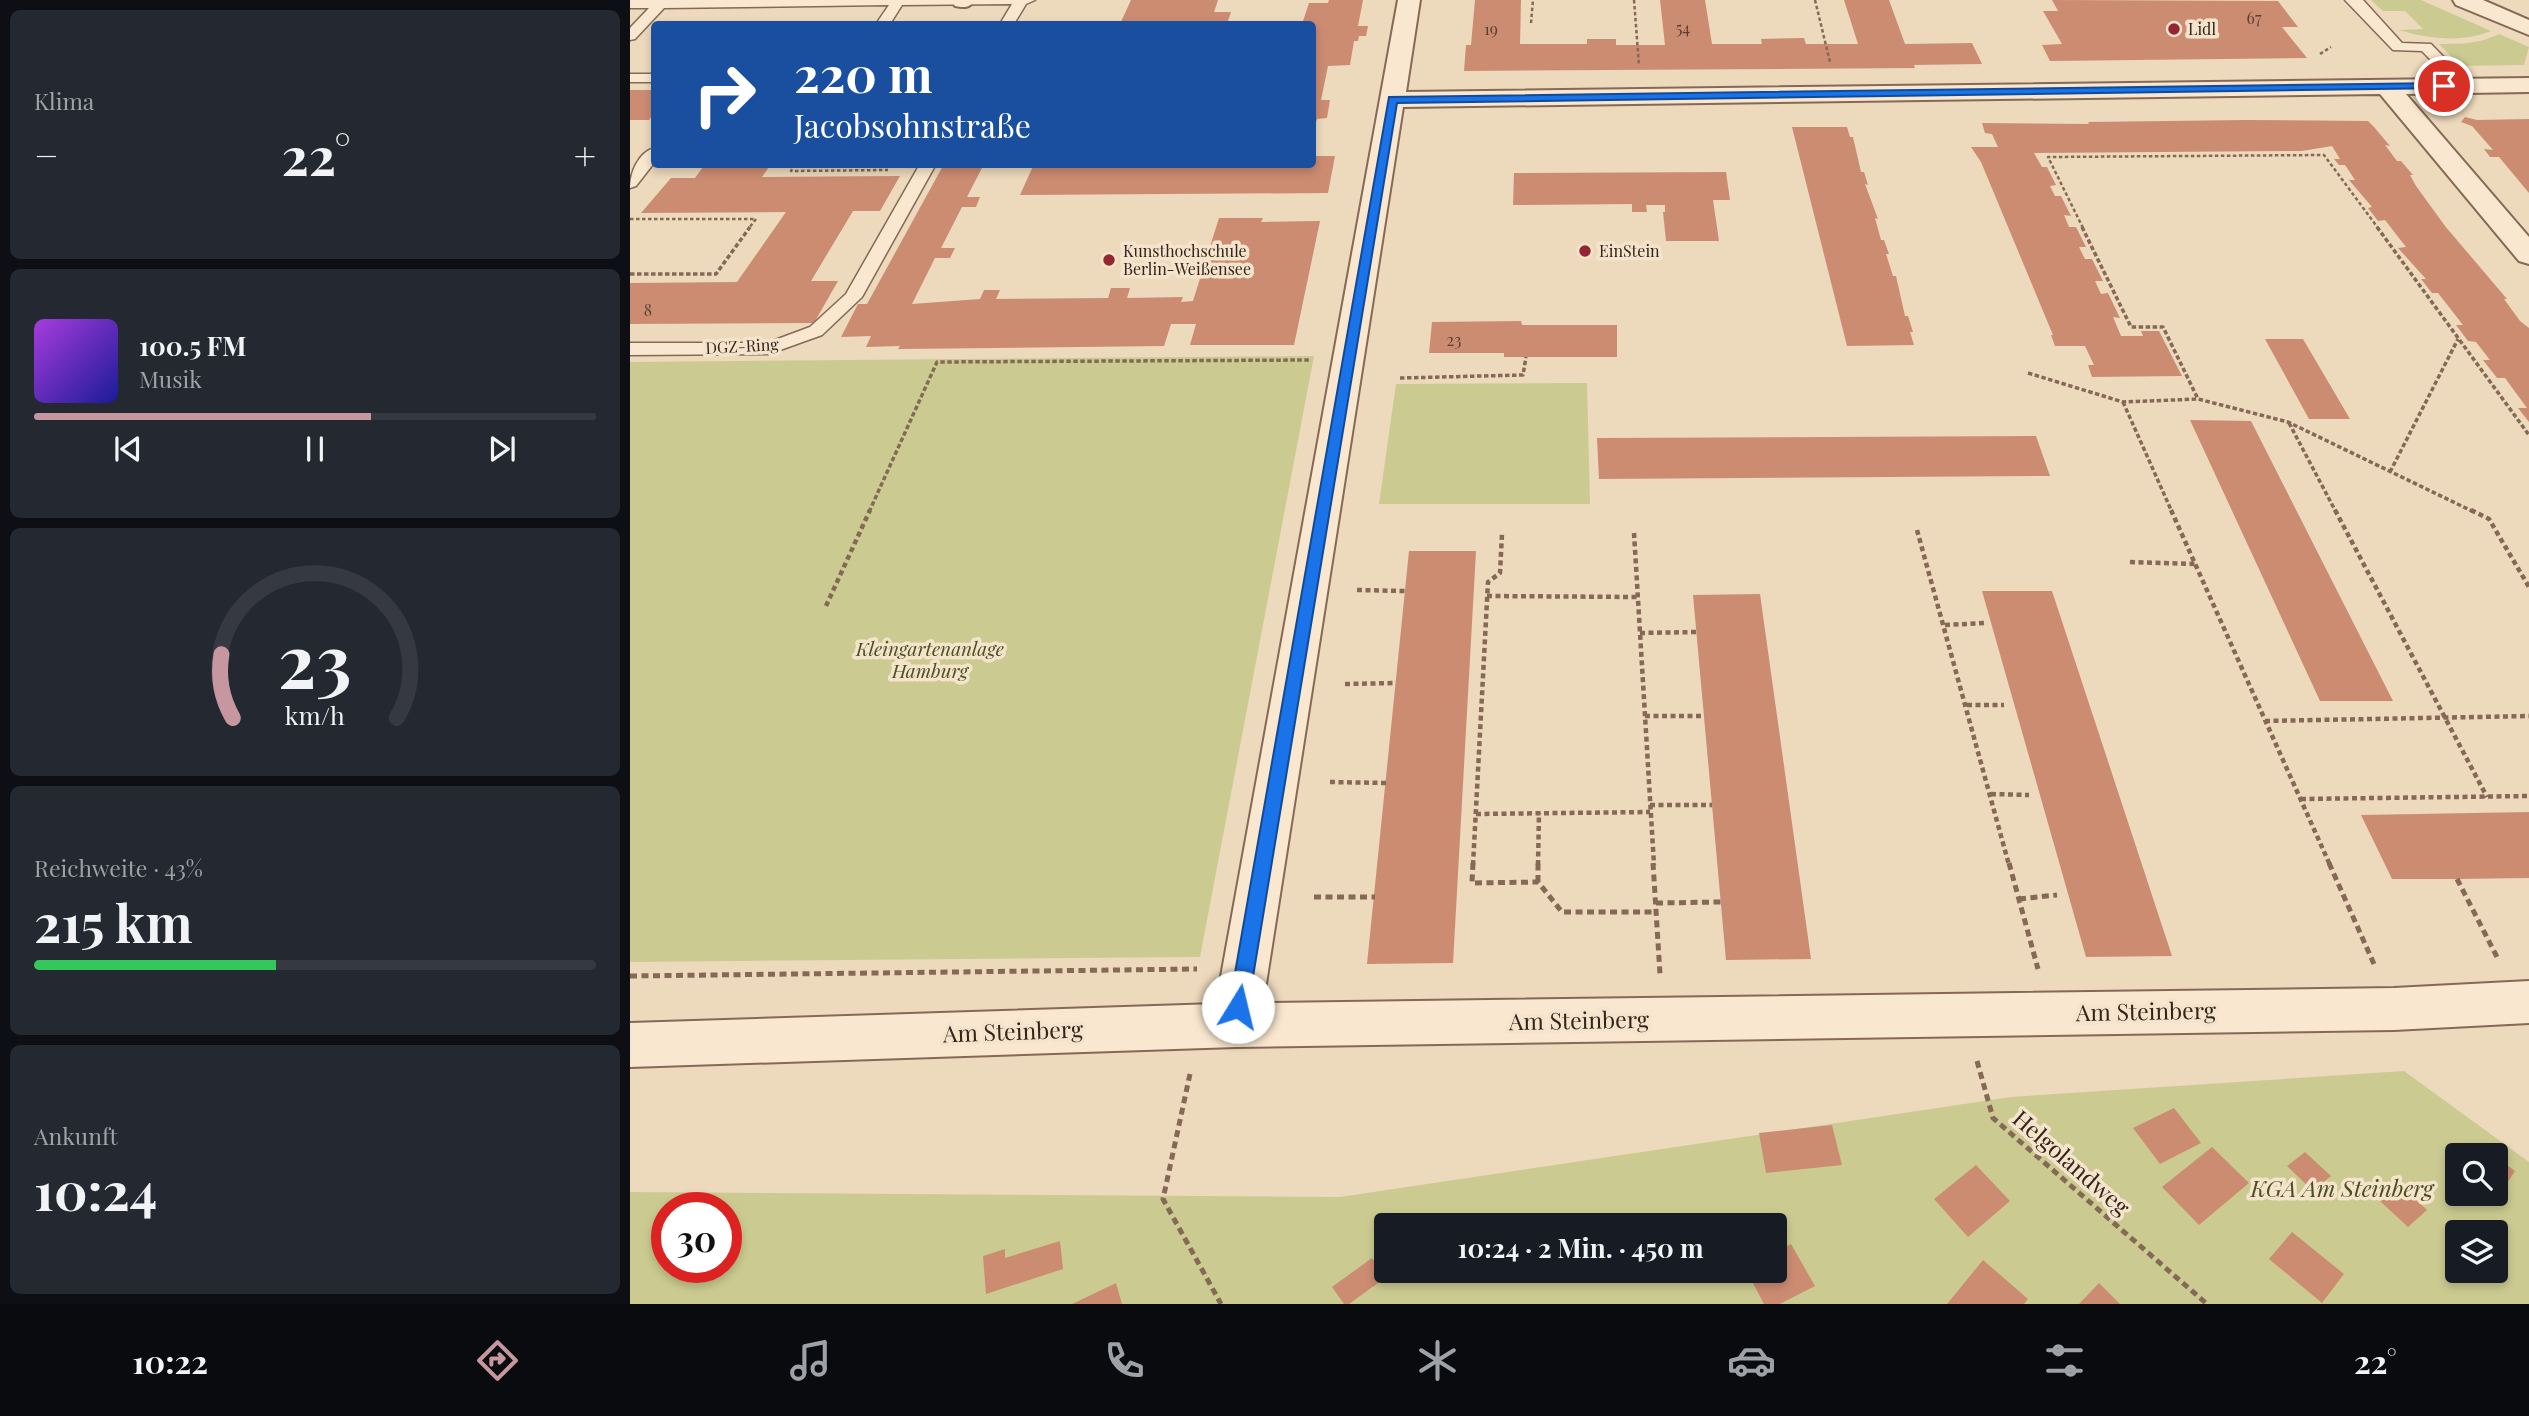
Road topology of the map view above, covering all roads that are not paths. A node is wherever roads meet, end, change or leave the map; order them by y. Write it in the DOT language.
graph roads {
  1 [pos="1409,0"];
  2 [pos="2352,0"];
  3 [pos="2464,0"];
  4 [pos="963,1"];
  5 [pos="1024,1"];
  6 [pos="898,2"];
  7 [pos="630,4"];
  8 [pos="659,5"];
  9 [pos="885,21"];
  10 [pos="1009,21"];
  11 [pos="2529,28"];
  12 [pos="630,36"];
  13 [pos="630,78"];
  14 [pos="651,78"];
  15 [pos="2529,85"];
  16 [pos="2386,86"];
  17 [pos="2465,86"];
  18 [pos="1392,100"];
  19 [pos="651,157"];
  20 [pos="926,168"];
  21 [pos="630,183"];
  22 [pos="2529,255"];
  23 [pos="630,349"];
  24 [pos="2527,1002"];
  25 [pos="1218,1026"];
  26 [pos="630,1045"];
  1 -- 18 [label="street"];
  2 -- 17 [label="lane"];
  3 -- 11 [label="street"];
  4 -- 5 [label="lane"];
  4 -- 6 [label="lane"];
  5 -- 10 [label="lane"];
  6 -- 8 [label="lane"];
  6 -- 9 [label="lane"];
  7 -- 8 [label="lane"];
  8 -- 12 [label="lane"];
  13 -- 14 [label="lane"];
  15 -- 17 [label="street"];
  16 -- 17 [label="street"];
  16 -- 18 [label="street"];
  16 -- 22 [label="street"];
  18 -- 25 [label="street"];
  19 -- 21 [label="lane"];
  20 -- 23 [label="lane, DGZ-Ring"];
  24 -- 25 [label="street, Am Steinberg"];
  25 -- 26 [label="street, Am Steinberg"];
}
